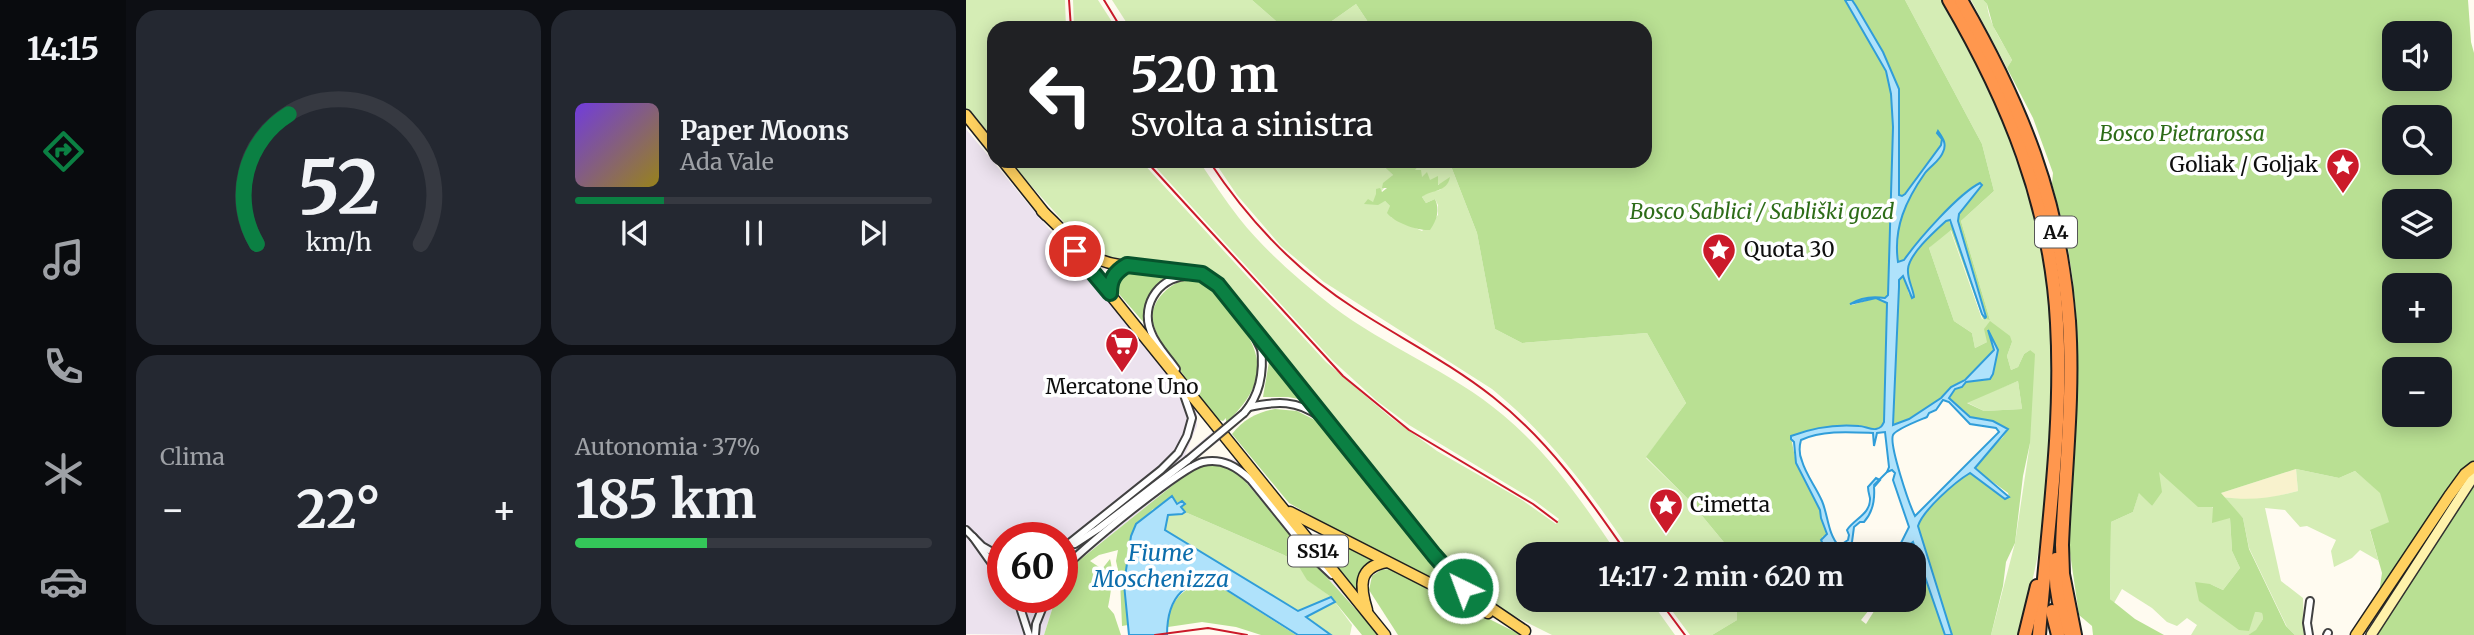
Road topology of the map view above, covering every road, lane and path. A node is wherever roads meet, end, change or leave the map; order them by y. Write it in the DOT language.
graph roads {
  1 [pos="1949,0"];
  2 [pos="1961,0"];
  3 [pos="966,115"];
  4 [pos="987,141"];
  5 [pos="1008,168"];
  6 [pos="1042,211"];
  7 [pos="1127,265"];
  8 [pos="1110,293"];
  9 [pos="1258,334"];
  10 [pos="1261,349"];
  11 [pos="1176,375"];
  12 [pos="1184,385"];
  13 [pos="1247,410"];
  14 [pos="1326,422"];
  15 [pos="2474,467"];
  16 [pos="2474,476"];
  17 [pos="1285,509"];
  18 [pos="1098,529"];
  19 [pos="966,530"];
  20 [pos="972,537"];
  21 [pos="1078,537"];
  22 [pos="1078,541"];
  23 [pos="987,549"];
  24 [pos="2045,551"];
  25 [pos="1078,553"];
  26 [pos="987,557"];
  27 [pos="1078,557"];
  28 [pos="1387,562"];
  29 [pos="1352,594"];
  30 [pos="2311,601"];
  31 [pos="1021,613"];
  32 [pos="1041,613"];
  33 [pos="1368,614"];
  34 [pos="1529,633"];
  35 [pos="1029,635"];
  36 [pos="1035,635"];
  37 [pos="1385,635"];
  38 [pos="2032,635"];
  39 [pos="2045,635"];
  40 [pos="2051,635"];
  41 [pos="2058,635"];
  42 [pos="2074,635"];
  43 [pos="2309,635"];
  44 [pos="2356,635"];
  45 [pos="2371,635"];
  1 -- 24 [label="highway, A4"];
  2 -- 42 [label="highway, A4"];
  3 -- 4 [label="main road"];
  5 -- 6 [label="main road"];
  6 -- 7 [label="main road"];
  6 -- 8 [label="main road"];
  7 -- 8 [label="main road"];
  7 -- 9 [label="main road"];
  8 -- 11 [label="main road"];
  9 -- 10 [label="street"];
  9 -- 14 [label="main road"];
  10 -- 12 [label="street"];
  10 -- 13 [label="street"];
  11 -- 12 [label="main road"];
  11 -- 21 [label="street"];
  12 -- 17 [label="main road, SS14"];
  13 -- 14 [label="street"];
  13 -- 18 [label="street, bridge"];
  14 -- 34 [label="main road"];
  15 -- 44 [label="main road"];
  16 -- 45 [label="main road"];
  17 -- 28 [label="main road"];
  17 -- 29 [label="main road, SS14"];
  18 -- 22 [label="street"];
  18 -- 25 [label="street"];
  19 -- 20 [label="street"];
  20 -- 23 [label="street"];
  20 -- 26 [label="street"];
  24 -- 38 [label="highway, A4"];
  24 -- 39 [label="highway, A4"];
  24 -- 40 [label="highway, A4"];
  24 -- 41 [label="highway, A4"];
  27 -- 29 [label="street"];
  28 -- 33 [label="main road"];
  28 -- 34 [label="main road"];
  29 -- 33 [label="main road, SS14"];
  30 -- 43 [label="street"];
  31 -- 35 [label="street"];
  32 -- 36 [label="street"];
  33 -- 37 [label="main road, SS14"];
}
